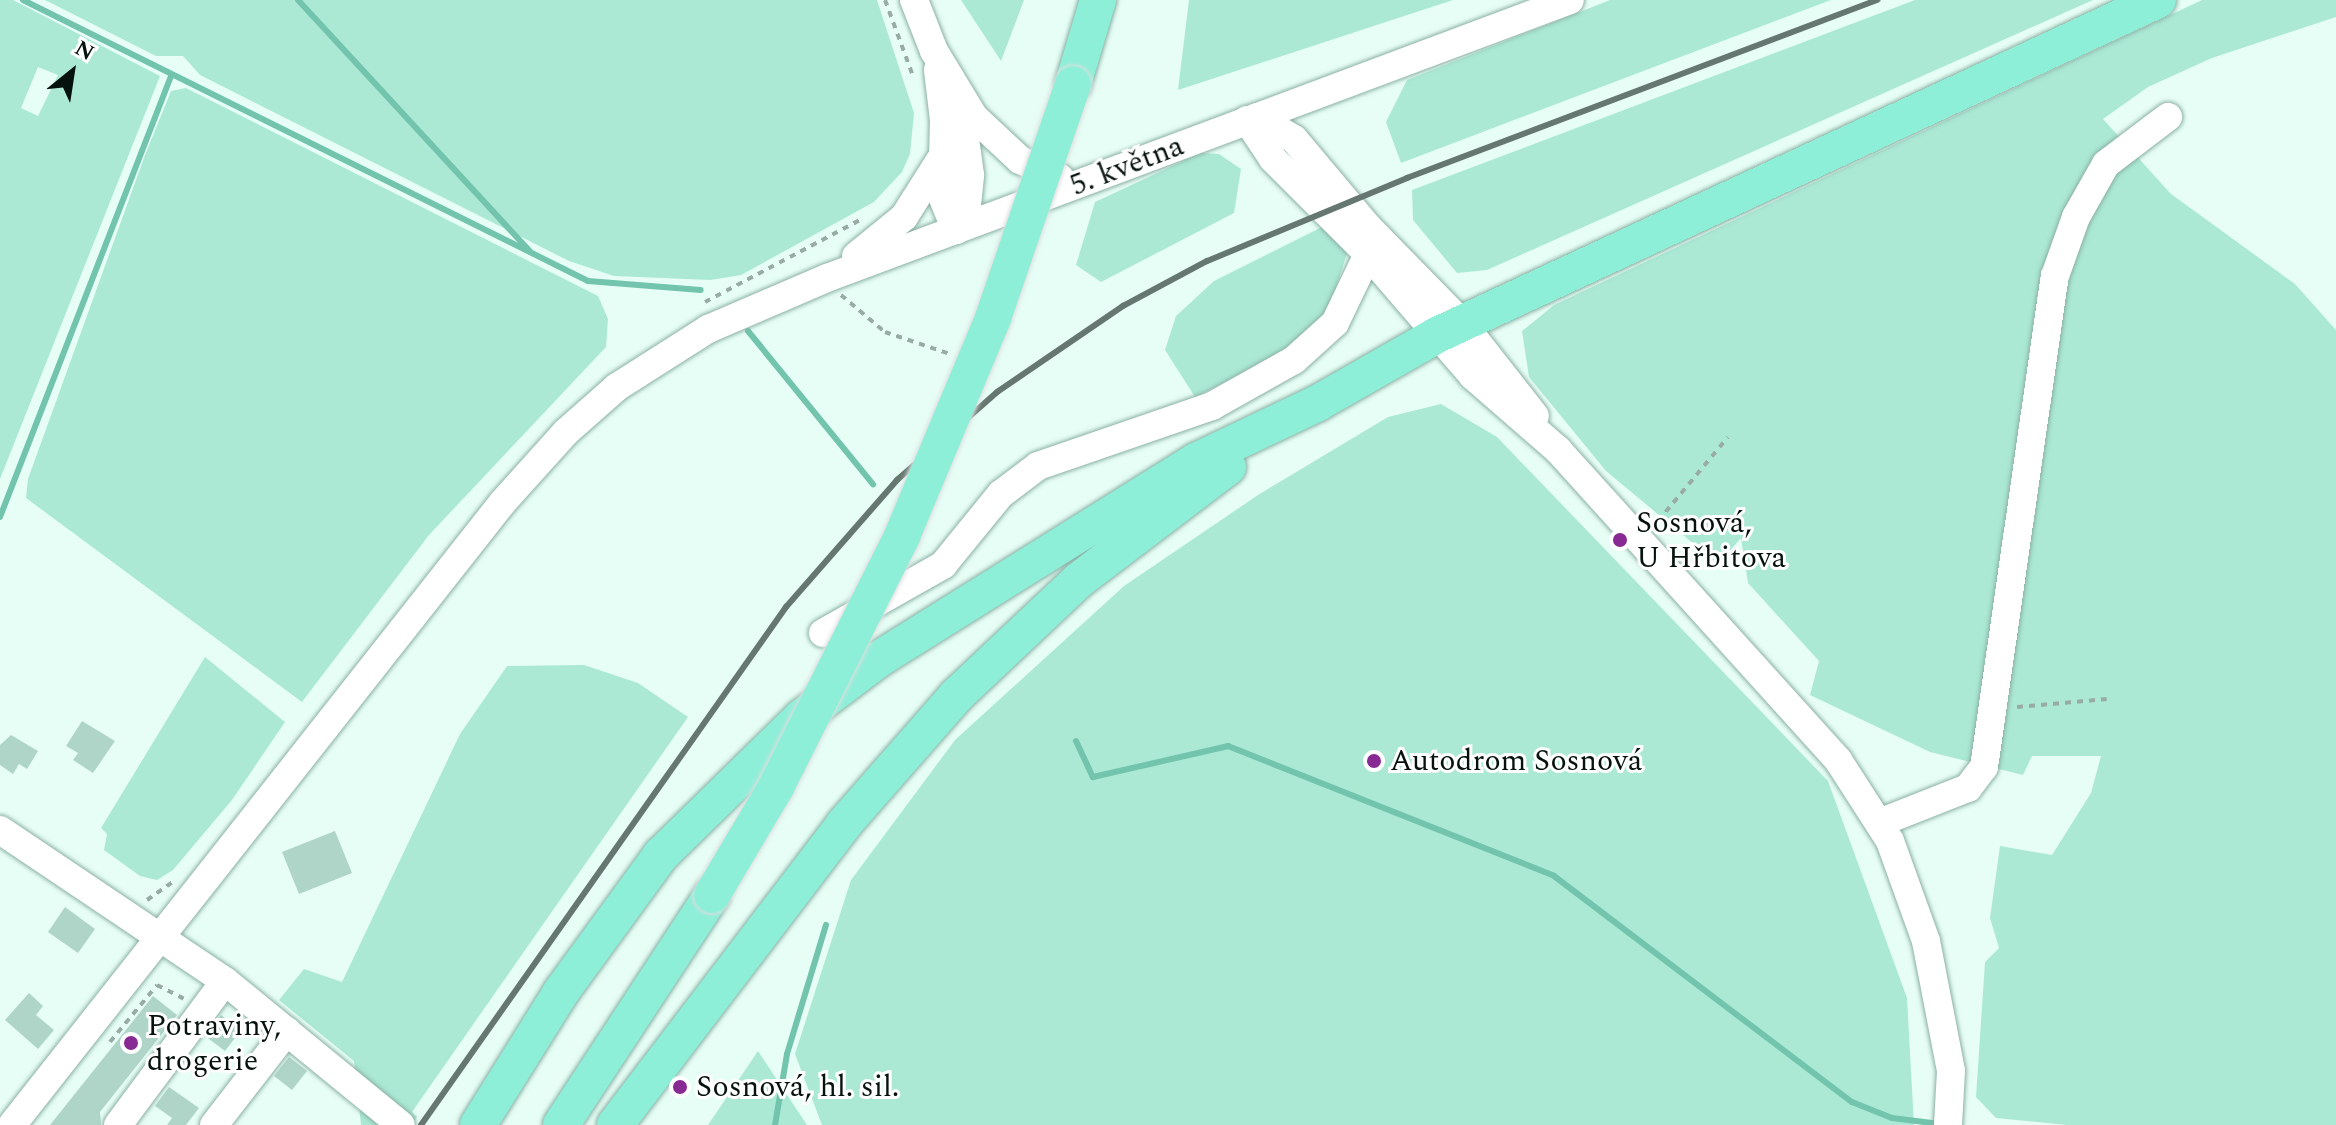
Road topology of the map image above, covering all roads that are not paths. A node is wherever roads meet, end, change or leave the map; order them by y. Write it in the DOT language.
graph roads {
  1 [pos="914,0"];
  2 [pos="1098,0"];
  3 [pos="1570,0"];
  4 [pos="2158,0"];
  5 [pos="934,51"];
  6 [pos="1336,89"];
  7 [pos="957,91"];
  8 [pos="2168,117"];
  9 [pos="1252,118"];
  10 [pos="944,152"];
  11 [pos="1306,154"];
  12 [pos="1081,184"];
  13 [pos="956,230"];
  14 [pos="1368,254"];
  15 [pos="827,278"];
  16 [pos="1450,329"];
  17 [pos="1318,403"];
  18 [pos="823,633"];
  19 [pos="1879,823"];
  20 [pos="0,830"];
  21 [pos="161,937"];
  22 [pos="214,974"];
  23 [pos="287,1031"];
  24 [pos="12,1125"];
  25 [pos="118,1125"];
  26 [pos="214,1125"];
  27 [pos="401,1125"];
  28 [pos="478,1125"];
  29 [pos="561,1125"];
  30 [pos="615,1125"];
  31 [pos="1948,1125"];
  1 -- 5 [label="street"];
  2 -- 29 [label="main road, bridge"];
  3 -- 6 [label="street, 5. května"];
  4 -- 16 [label="main road"];
  5 -- 7 [label="street"];
  5 -- 10 [label="street"];
  6 -- 9 [label="street, 5. května"];
  6 -- 11 [label="street"];
  7 -- 12 [label="street"];
  7 -- 13 [label="street"];
  8 -- 19 [label="street"];
  9 -- 11 [label="street"];
  9 -- 12 [label="street, 5. května"];
  9 -- 14 [label="street"];
  10 -- 13 [label="street"];
  10 -- 15 [label="street"];
  11 -- 16 [label="street"];
  12 -- 13 [label="street, 5. května"];
  13 -- 15 [label="street, 5. května"];
  14 -- 16 [label="street"];
  14 -- 18 [label="street"];
  15 -- 21 [label="street, 5. května"];
  16 -- 17 [label="main road"];
  16 -- 19 [label="street"];
  17 -- 28 [label="main road"];
  17 -- 30 [label="main road"];
  19 -- 31 [label="street"];
  20 -- 21 [label="street"];
  21 -- 22 [label="street"];
  21 -- 24 [label="street, 5. května"];
  22 -- 23 [label="street"];
  22 -- 25 [label="street"];
  23 -- 26 [label="street"];
  23 -- 27 [label="street"];
}
